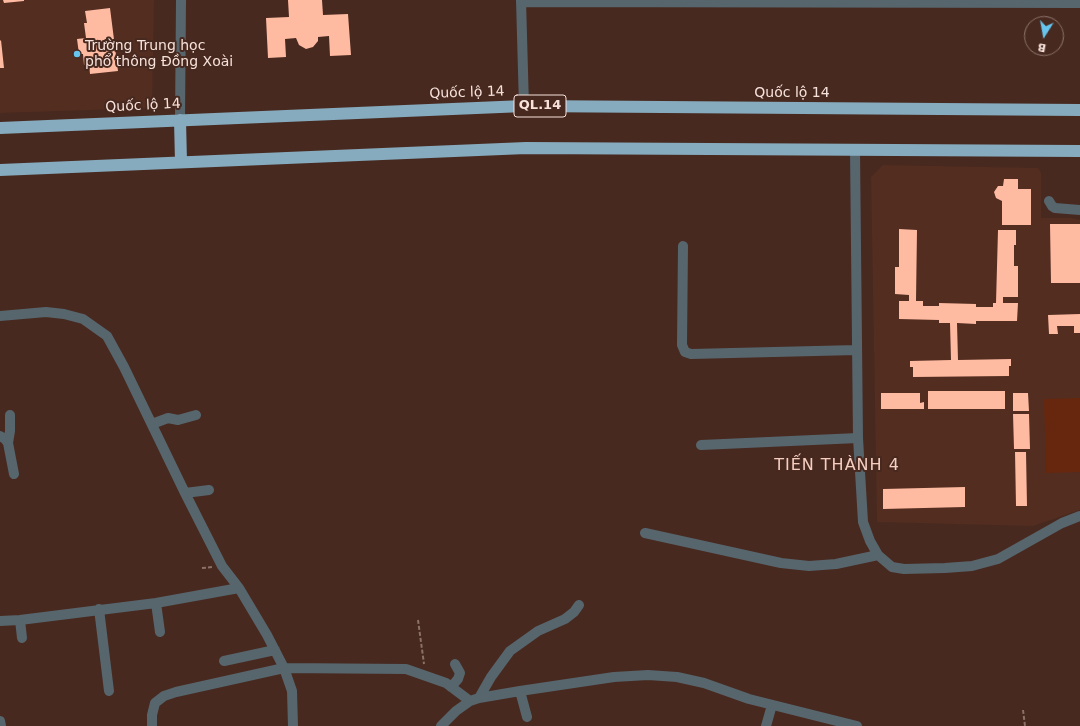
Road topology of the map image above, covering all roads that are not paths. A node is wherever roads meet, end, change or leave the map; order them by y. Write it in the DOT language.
graph roads {
  1 [pos="181,0"];
  2 [pos="521,1"];
  3 [pos="602,1"];
  4 [pos="853,1"];
  5 [pos="1080,3"];
  6 [pos="524,106"];
  7 [pos="1080,110"];
  8 [pos="180,120"];
  9 [pos="0,128"];
  10 [pos="855,150"];
  11 [pos="1080,152"];
  12 [pos="182,162"];
  13 [pos="0,170"];
  14 [pos="1049,201"];
  15 [pos="1080,210"];
  16 [pos="683,246"];
  17 [pos="0,316"];
  18 [pos="857,350"];
  19 [pos="10,415"];
  20 [pos="196,415"];
  21 [pos="152,424"];
  22 [pos="858,438"];
  23 [pos="4,440"];
  24 [pos="701,445"];
  25 [pos="14,474"];
  26 [pos="209,490"];
  27 [pos="185,493"];
  28 [pos="1080,516"];
  29 [pos="645,533"];
  30 [pos="878,555"];
  31 [pos="239,588"];
  32 [pos="156,603"];
  33 [pos="579,605"];
  34 [pos="99,609"];
  35 [pos="20,620"];
  36 [pos="0,621"];
  37 [pos="160,632"];
  38 [pos="22,638"];
  39 [pos="275,650"];
  40 [pos="224,661"];
  41 [pos="455,664"];
  42 [pos="284,668"];
  43 [pos="451,687"];
  44 [pos="108,690"];
  45 [pos="520,691"];
  46 [pos="475,700"];
  47 [pos="772,705"];
  48 [pos="527,717"];
  49 [pos="0,721"];
  50 [pos="1,726"];
  51 [pos="152,726"];
  52 [pos="294,726"];
  53 [pos="441,726"];
  54 [pos="766,726"];
  55 [pos="856,726"];
  1 -- 8 [label="street"];
  2 -- 3 [label="street"];
  2 -- 6 [label="street"];
  3 -- 4 [label="street"];
  4 -- 5 [label="street"];
  6 -- 7 [label="highway, Quốc lộ 14 / QL.14"];
  6 -- 8 [label="highway, Quốc lộ 14 / QL.14"];
  8 -- 9 [label="highway, Quốc lộ 14 / QL.14"];
  8 -- 12 [label="highway"];
  10 -- 11 [label="highway"];
  10 -- 12 [label="highway"];
  10 -- 18 [label="street"];
  12 -- 13 [label="highway"];
  14 -- 15 [label="street"];
  16 -- 18 [label="street"];
  17 -- 21 [label="street"];
  18 -- 22 [label="street"];
  19 -- 23 [label="street"];
  20 -- 21 [label="street"];
  21 -- 27 [label="street"];
  22 -- 24 [label="street"];
  22 -- 30 [label="street"];
  23 -- 25 [label="street"];
  26 -- 27 [label="street"];
  27 -- 31 [label="street"];
  28 -- 30 [label="street"];
  29 -- 30 [label="street"];
  31 -- 32 [label="street"];
  31 -- 39 [label="street"];
  32 -- 34 [label="street"];
  32 -- 37 [label="street"];
  33 -- 46 [label="street"];
  34 -- 35 [label="street"];
  34 -- 44 [label="street"];
  35 -- 36 [label="street"];
  35 -- 38 [label="street"];
  39 -- 40 [label="street"];
  39 -- 42 [label="street"];
  41 -- 43 [label="street"];
  42 -- 43 [label="street"];
  42 -- 51 [label="street"];
  42 -- 52 [label="street"];
  43 -- 46 [label="street"];
  45 -- 46 [label="street"];
  45 -- 47 [label="street"];
  45 -- 48 [label="street"];
  46 -- 53 [label="street"];
  47 -- 54 [label="street"];
  47 -- 55 [label="street"];
  49 -- 50 [label="street"];
}
